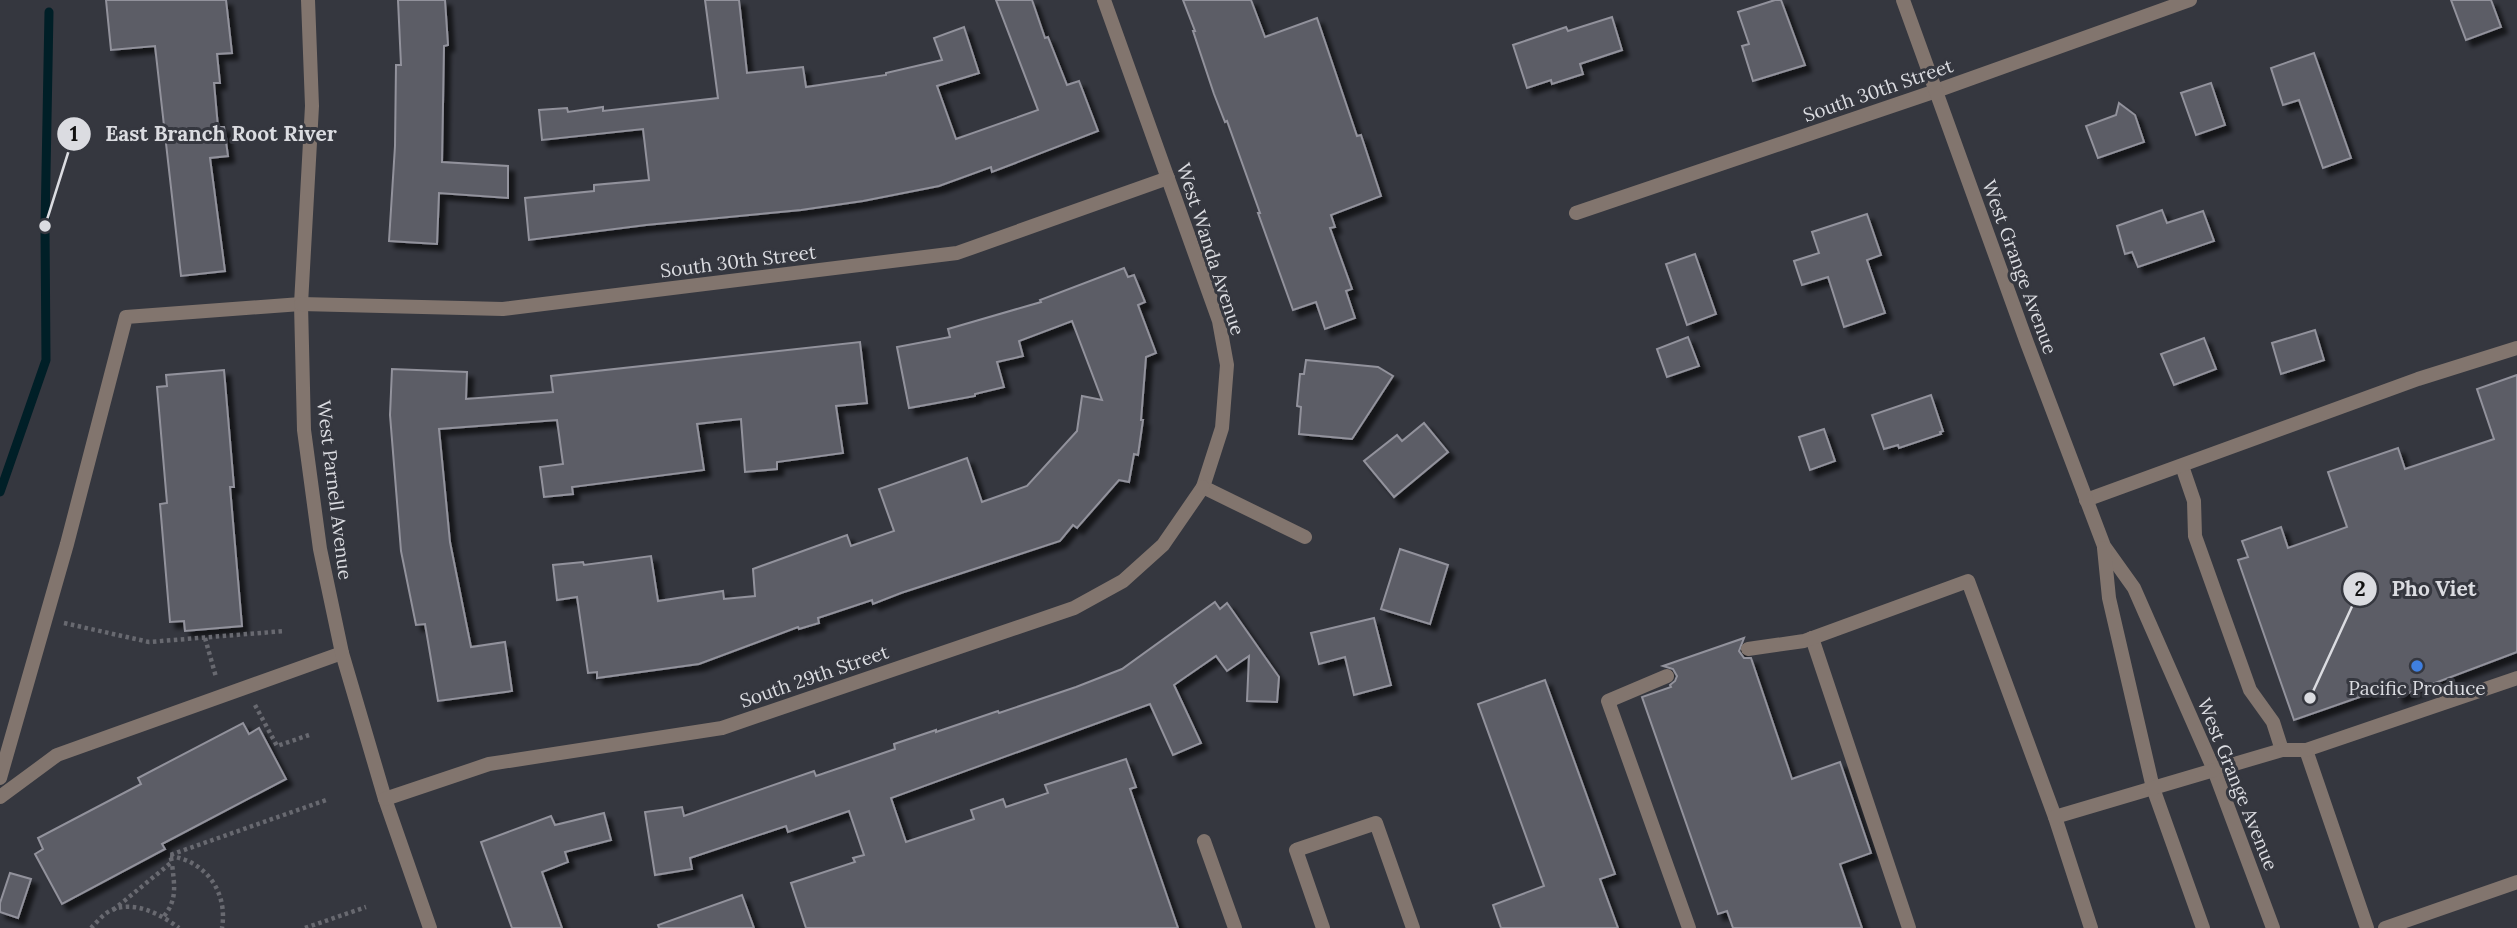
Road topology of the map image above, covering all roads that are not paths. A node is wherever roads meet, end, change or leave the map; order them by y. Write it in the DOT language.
graph roads {
  1 [pos="308,0"];
  2 [pos="1104,0"];
  3 [pos="1903,0"];
  4 [pos="2190,0"];
  5 [pos="1936,91"];
  6 [pos="1168,178"];
  7 [pos="1576,213"];
  8 [pos="301,304"];
  9 [pos="2517,348"];
  10 [pos="2182,466"];
  11 [pos="1203,487"];
  12 [pos="2086,500"];
  13 [pos="1305,537"];
  14 [pos="2104,546"];
  15 [pos="1812,638"];
  16 [pos="1748,649"];
  17 [pos="342,653"];
  18 [pos="1667,676"];
  19 [pos="2517,678"];
  20 [pos="2282,750"];
  21 [pos="2306,750"];
  22 [pos="2214,770"];
  23 [pos="0,778"];
  24 [pos="2153,789"];
  25 [pos="0,797"];
  26 [pos="385,799"];
  27 [pos="2055,817"];
  28 [pos="1204,841"];
  29 [pos="2517,882"];
  30 [pos="430,928"];
  31 [pos="1235,928"];
  32 [pos="1324,928"];
  33 [pos="1413,928"];
  34 [pos="1689,928"];
  35 [pos="1909,928"];
  36 [pos="2091,928"];
  37 [pos="2203,928"];
  38 [pos="2273,928"];
  39 [pos="2367,928"];
  40 [pos="2385,928"];
  1 -- 8 [label="street, West Parnell Avenue"];
  2 -- 6 [label="street, West Wanda Avenue"];
  3 -- 5 [label="street, West Grange Avenue"];
  4 -- 5 [label="street, South 30th Street"];
  5 -- 7 [label="street, South 30th Street"];
  5 -- 12 [label="street, West Grange Avenue"];
  6 -- 8 [label="street, South 30th Street"];
  6 -- 11 [label="street, West Wanda Avenue"];
  8 -- 17 [label="street, West Parnell Avenue"];
  8 -- 23 [label="street, South 30th Street"];
  9 -- 10 [label="street"];
  10 -- 12 [label="street"];
  10 -- 20 [label="street"];
  11 -- 13 [label="street"];
  11 -- 26 [label="street, South 29th Street"];
  12 -- 14 [label="street, West Grange Avenue"];
  14 -- 22 [label="street, West Grange Avenue"];
  14 -- 24 [label="street, West Grange Avenue"];
  15 -- 16 [label="street"];
  15 -- 27 [label="street"];
  15 -- 35 [label="street"];
  17 -- 25 [label="street"];
  17 -- 26 [label="street, West Parnell Avenue"];
  18 -- 34 [label="street"];
  19 -- 21 [label="street"];
  20 -- 21 [label="street"];
  20 -- 22 [label="street"];
  21 -- 39 [label="street"];
  22 -- 24 [label="street"];
  22 -- 38 [label="street, West Grange Avenue"];
  24 -- 27 [label="street"];
  24 -- 37 [label="street, West Grange Avenue"];
  26 -- 30 [label="street, West Parnell Avenue"];
  27 -- 36 [label="street"];
  28 -- 31 [label="street"];
  29 -- 40 [label="street"];
  32 -- 33 [label="street"];
}
